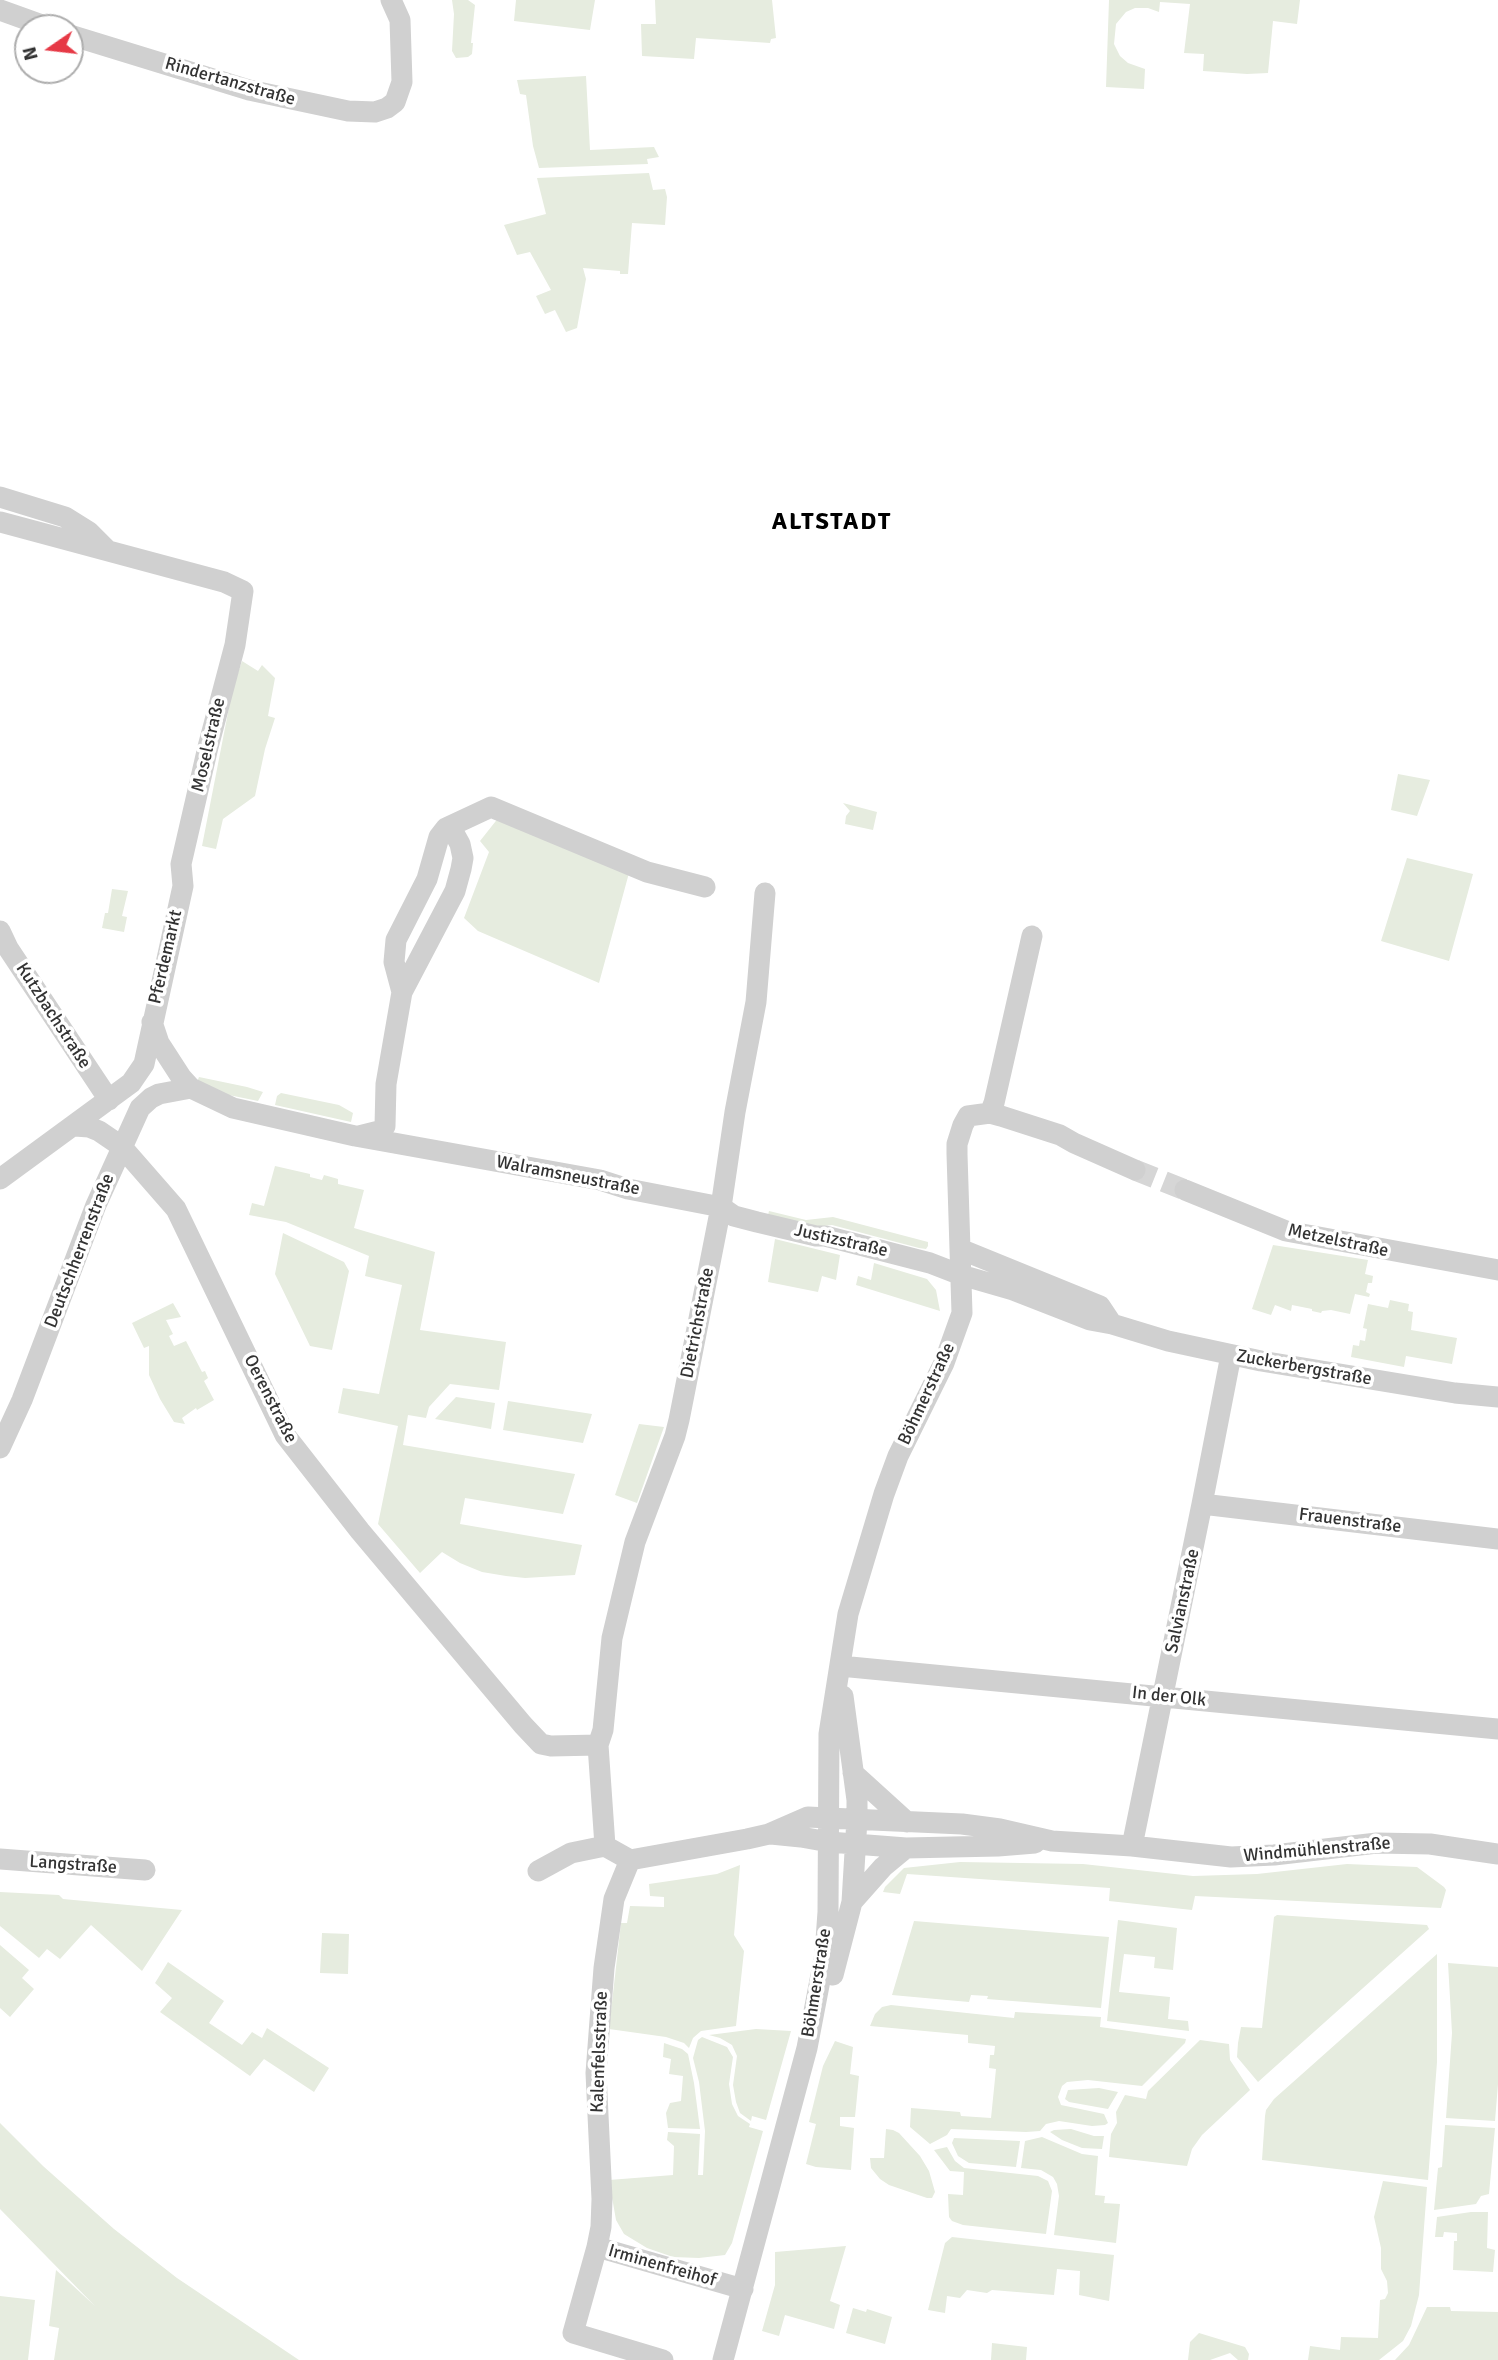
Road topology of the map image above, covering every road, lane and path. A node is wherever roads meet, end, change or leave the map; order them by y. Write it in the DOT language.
graph roads {
  1 [pos="398,6"];
  2 [pos="84,39"];
  3 [pos="0,497"];
  4 [pos="0,522"];
  5 [pos="107,550"];
  6 [pos="446,828"];
  7 [pos="705,887"];
  8 [pos="765,893"];
  9 [pos="180,898"];
  10 [pos="0,931"];
  11 [pos="1032,936"];
  12 [pos="402,992"];
  13 [pos="152,1022"];
  14 [pos="191,1088"];
  15 [pos="109,1100"];
  16 [pos="384,1105"];
  17 [pos="990,1113"];
  18 [pos="75,1126"];
  19 [pos="355,1136"];
  20 [pos="121,1146"];
  21 [pos="415,1146"];
  22 [pos="1135,1170"];
  23 [pos="0,1180"];
  24 [pos="1185,1190"];
  25 [pos="721,1207"];
  26 [pos="960,1249"];
  27 [pos="1498,1270"];
  28 [pos="961,1275"];
  29 [pos="1112,1324"];
  30 [pos="1231,1355"];
  31 [pos="1498,1397"];
  32 [pos="0,1448"];
  33 [pos="1202,1504"];
  34 [pos="1498,1539"];
  35 [pos="840,1666"];
  36 [pos="1163,1697"];
  37 [pos="1498,1729"];
  38 [pos="598,1745"];
  39 [pos="853,1773"];
  40 [pos="828,1818"];
  41 [pos="857,1819"];
  42 [pos="907,1822"];
  43 [pos="769,1834"];
  44 [pos="1052,1841"];
  45 [pos="829,1842"];
  46 [pos="856,1845"];
  47 [pos="605,1846"];
  48 [pos="1132,1846"];
  49 [pos="906,1848"];
  50 [pos="1498,1854"];
  51 [pos="0,1859"];
  52 [pos="630,1860"];
  53 [pos="145,1870"];
  54 [pos="538,1871"];
  55 [pos="852,1902"];
  56 [pos="807,2048"];
  57 [pos="597,2247"];
  58 [pos="743,2288"];
  59 [pos="663,2360"];
  60 [pos="723,2360"];
  1 -- 2 [label="street, Rindertanzstraße"];
  3 -- 5 [label="street"];
  4 -- 5 [label="street"];
  5 -- 9 [label="street, Moselstraße"];
  6 -- 7 [label="street"];
  6 -- 12 [label="street"];
  6 -- 12 [label="street"];
  8 -- 25 [label="street, Dietrichstraße"];
  9 -- 13 [label="street, Pferdemarkt"];
  10 -- 15 [label="street, Kutzbachstraße"];
  11 -- 17 [label="street"];
  12 -- 16 [label="street"];
  13 -- 14 [label="street, Pferdemarkt"];
  13 -- 15 [label="street"];
  14 -- 19 [label="street, Walramsneustraße"];
  14 -- 20 [label="street, Deutschherrenstraße"];
  15 -- 18 [label="street"];
  16 -- 19 [label="street"];
  16 -- 21 [label="street"];
  17 -- 22 [label="street"];
  17 -- 26 [label="street, Böhmerstraße"];
  18 -- 20 [label="street, Oerenstraße"];
  18 -- 23 [label="street"];
  19 -- 21 [label="street, Walramsneustraße"];
  20 -- 32 [label="street, Deutschherrenstraße"];
  20 -- 38 [label="street, Oerenstraße"];
  21 -- 25 [label="street, Walramsneustraße"];
  24 -- 27 [label="street, Metzelstraße"];
  25 -- 28 [label="street, Justizstraße"];
  25 -- 38 [label="street, Dietrichstraße"];
  26 -- 28 [label="street, Böhmerstraße"];
  26 -- 29 [label="street, Zuckerbergstraße"];
  28 -- 29 [label="street, Zuckerbergstraße"];
  28 -- 35 [label="street, Böhmerstraße"];
  29 -- 30 [label="street, Zuckerbergstraße"];
  30 -- 31 [label="street, Zuckerbergstraße"];
  30 -- 33 [label="street, Salvianstraße"];
  33 -- 34 [label="street, Frauenstraße"];
  33 -- 36 [label="street, Salvianstraße"];
  35 -- 36 [label="street, In der Olk"];
  35 -- 39 [label="street, Böhmerstraße"];
  35 -- 40 [label="street, Böhmerstraße"];
  36 -- 37 [label="street, In der Olk"];
  36 -- 48 [label="street, Salvianstraße"];
  38 -- 47 [label="street, Dietrichstraße"];
  39 -- 41 [label="street, Böhmerstraße"];
  39 -- 42 [label="street"];
  40 -- 41 [label="street, Windmühlenstraße"];
  40 -- 43 [label="street, Windmühlenstraße"];
  40 -- 45 [label="street, Böhmerstraße"];
  41 -- 42 [label="street, Windmühlenstraße"];
  41 -- 46 [label="street, Böhmerstraße"];
  42 -- 44 [label="street, Windmühlenstraße"];
  43 -- 45 [label="street, Windmühlenstraße"];
  43 -- 52 [label="street"];
  44 -- 48 [label="street, Windmühlenstraße"];
  44 -- 49 [label="street, Windmühlenstraße"];
  45 -- 46 [label="street, Windmühlenstraße"];
  45 -- 56 [label="street, Böhmerstraße"];
  46 -- 49 [label="street, Windmühlenstraße"];
  46 -- 55 [label="street, Böhmerstraße"];
  47 -- 52 [label="street"];
  47 -- 54 [label="street"];
  48 -- 50 [label="street, Windmühlenstraße"];
  49 -- 55 [label="street"];
  51 -- 53 [label="street, Langstraße"];
  52 -- 57 [label="street, Kalenfelsstraße"];
  55 -- 56 [label="street, Böhmerstraße"];
  56 -- 58 [label="street, Böhmerstraße"];
  57 -- 58 [label="street, Irminenfreihof"];
  57 -- 59 [label="street, Irminenfreihof"];
  58 -- 60 [label="street, Böhmerstraße"];
}
